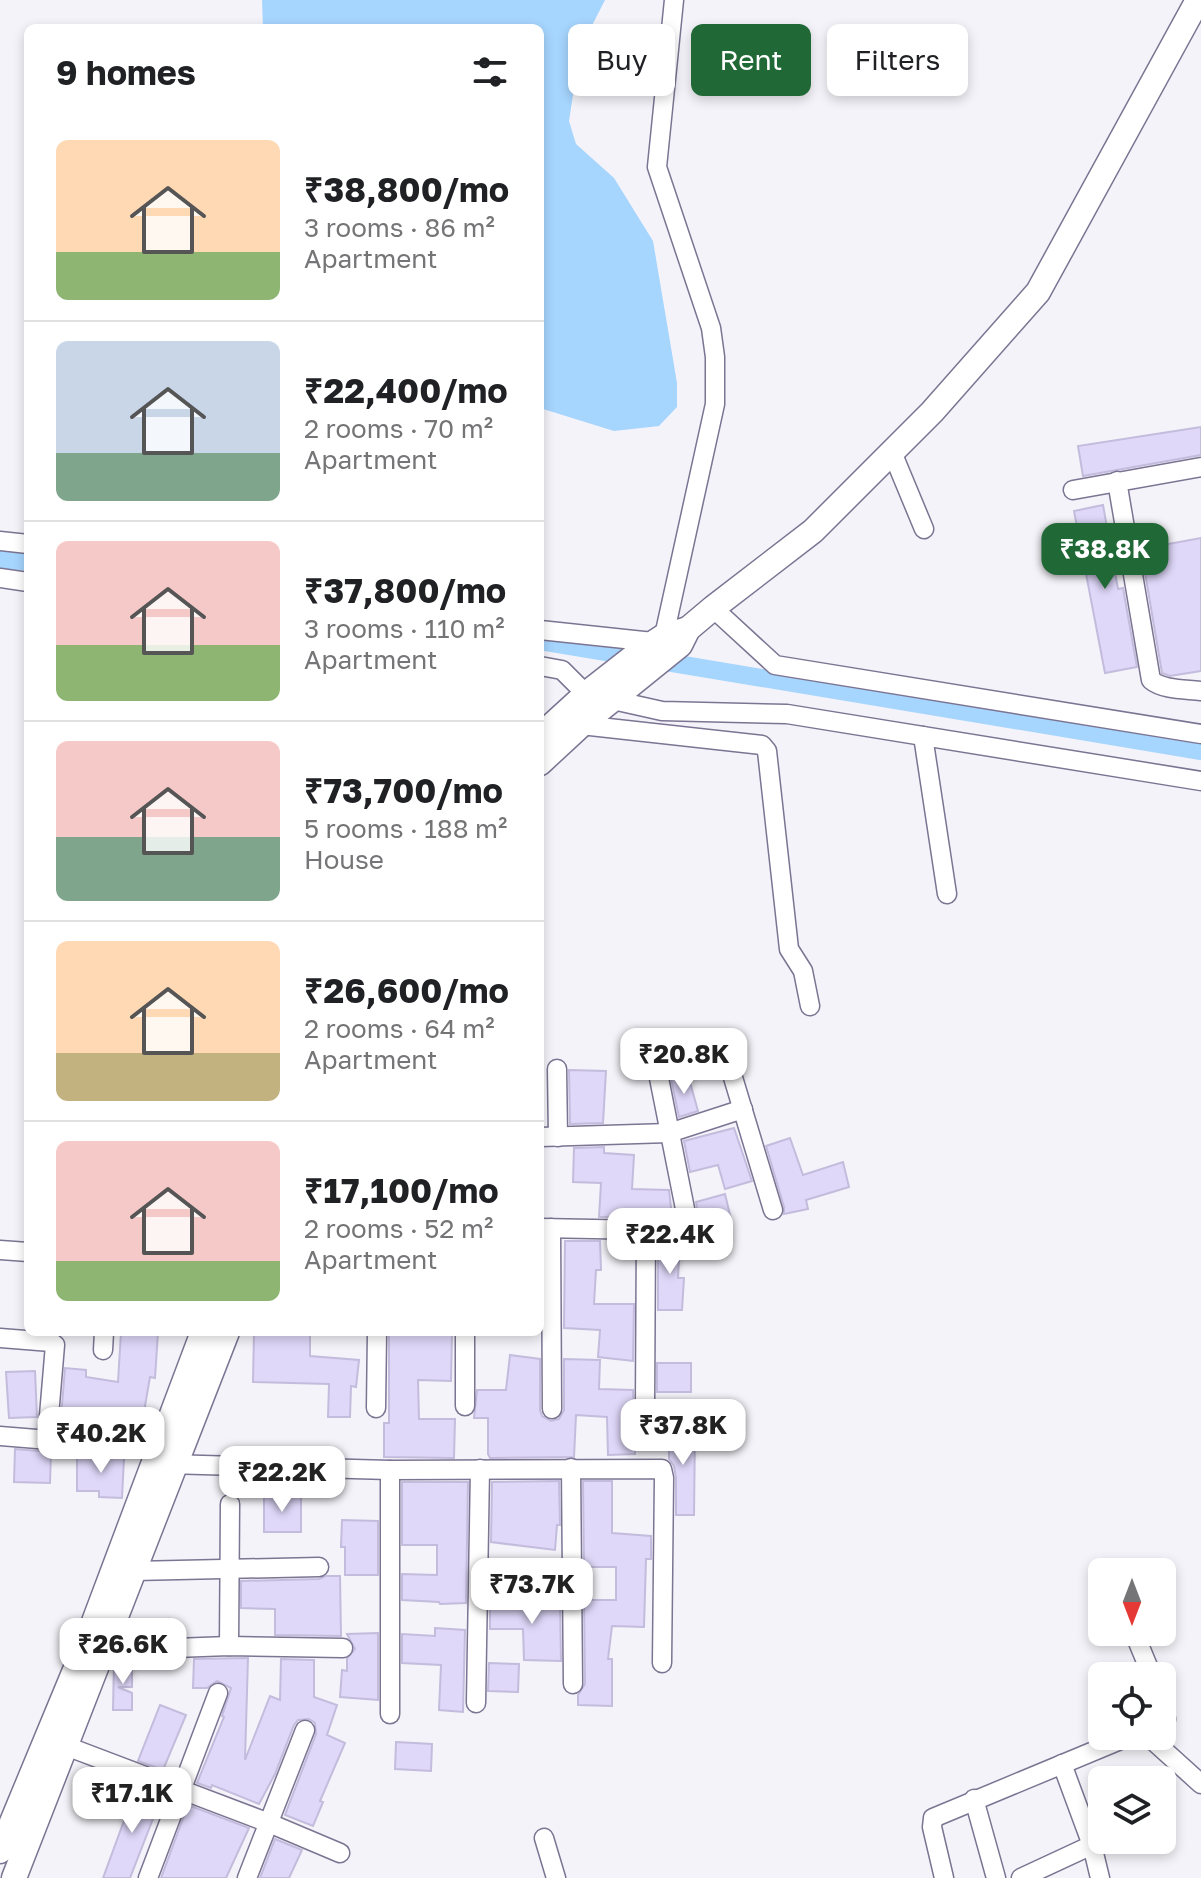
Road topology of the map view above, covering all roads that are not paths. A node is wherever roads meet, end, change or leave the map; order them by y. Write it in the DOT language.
graph roads {
  1 [pos="674,0"];
  2 [pos="1198,0"];
  3 [pos="892,452"];
  4 [pos="1201,467"];
  5 [pos="1117,481"];
  6 [pos="1073,490"];
  7 [pos="924,529"];
  8 [pos="0,541"];
  9 [pos="24,544"];
  10 [pos="0,578"];
  11 [pos="24,581"];
  12 [pos="713,608"];
  13 [pos="544,631"];
  14 [pos="657,645"];
  15 [pos="544,667"];
  16 [pos="612,688"];
  17 [pos="1201,691"];
  18 [pos="586,694"];
  19 [pos="581,725"];
  20 [pos="544,732"];
  21 [pos="1201,734"];
  22 [pos="923,736"];
  23 [pos="544,759"];
  24 [pos="1201,781"];
  25 [pos="947,894"];
  26 [pos="810,1006"];
  27 [pos="725,1051"];
  28 [pos="657,1068"];
  29 [pos="557,1069"];
  30 [pos="743,1109"];
  31 [pos="669,1133"];
  32 [pos="549,1137"];
  33 [pos="773,1210"];
  34 [pos="546,1228"];
  35 [pos="646,1230"];
  36 [pos="0,1250"];
  37 [pos="24,1252"];
  38 [pos="202,1336"];
  39 [pos="225,1336"];
  40 [pos="377,1336"];
  41 [pos="465,1336"];
  42 [pos="0,1338"];
  43 [pos="465,1406"];
  44 [pos="645,1406"];
  45 [pos="376,1408"];
  46 [pos="552,1409"];
  47 [pos="0,1436"];
  48 [pos="47,1439"];
  49 [pos="162,1459"];
  50 [pos="571,1468"];
  51 [pos="480,1469"];
  52 [pos="390,1470"];
  53 [pos="230,1504"];
  54 [pos="319,1567"];
  55 [pos="229,1568"];
  56 [pos="134,1571"];
  57 [pos="229,1646"];
  58 [pos="343,1648"];
  59 [pos="93,1651"];
  60 [pos="662,1663"];
  61 [pos="573,1684"];
  62 [pos="218,1693"];
  63 [pos="476,1703"];
  64 [pos="390,1714"];
  65 [pos="305,1730"];
  66 [pos="66,1746"];
  67 [pos="1096,1750"];
  68 [pos="1163,1750"];
  69 [pos="1062,1764"];
  70 [pos="1201,1784"];
  71 [pos="183,1790"];
  72 [pos="974,1799"];
  73 [pos="7,1816"];
  74 [pos="269,1823"];
  75 [pos="1088,1834"];
  76 [pos="544,1838"];
  77 [pos="1088,1847"];
  78 [pos="0,1851"];
  79 [pos="340,1853"];
  80 [pos="1094,1854"];
  81 [pos="14,1878"];
  82 [pos="148,1878"];
  83 [pos="247,1878"];
  84 [pos="556,1878"];
  85 [pos="944,1878"];
  86 [pos="996,1878"];
  87 [pos="1021,1878"];
  88 [pos="1100,1878"];
  1 -- 14 [label="street"];
  2 -- 3 [label="main road"];
  3 -- 7 [label="street"];
  3 -- 12 [label="main road"];
  4 -- 5 [label="street"];
  5 -- 6 [label="street"];
  5 -- 17 [label="street"];
  8 -- 9 [label="street"];
  10 -- 11 [label="street"];
  12 -- 14 [label="main road"];
  12 -- 21 [label="street"];
  13 -- 14 [label="street"];
  14 -- 16 [label="main road"];
  14 -- 16 [label="main road"];
  15 -- 18 [label="street"];
  16 -- 18 [label="main road"];
  16 -- 19 [label="main road"];
  16 -- 22 [label="street"];
  18 -- 20 [label="main road"];
  19 -- 23 [label="main road"];
  19 -- 26 [label="street"];
  22 -- 24 [label="street"];
  22 -- 25 [label="street"];
  27 -- 30 [label="street"];
  28 -- 31 [label="street"];
  29 -- 32 [label="street"];
  30 -- 31 [label="street"];
  30 -- 33 [label="street"];
  31 -- 32 [label="street"];
  31 -- 35 [label="street"];
  34 -- 35 [label="street"];
  34 -- 46 [label="street"];
  35 -- 44 [label="street"];
  36 -- 37 [label="street"];
  38 -- 49 [label="main road"];
  39 -- 49 [label="main road"];
  40 -- 45 [label="street"];
  41 -- 43 [label="street"];
  42 -- 48 [label="street"];
  47 -- 48 [label="street"];
  48 -- 49 [label="street"];
  49 -- 52 [label="street"];
  49 -- 56 [label="main road"];
  49 -- 59 [label="main road"];
  50 -- 51 [label="street"];
  50 -- 60 [label="street"];
  50 -- 61 [label="street"];
  51 -- 52 [label="street"];
  51 -- 63 [label="street"];
  52 -- 64 [label="street"];
  53 -- 55 [label="street"];
  54 -- 55 [label="street"];
  55 -- 56 [label="street"];
  55 -- 57 [label="street"];
  56 -- 59 [label="main road"];
  57 -- 58 [label="street"];
  57 -- 59 [label="street"];
  59 -- 66 [label="main road"];
  59 -- 73 [label="main road"];
  62 -- 71 [label="street"];
  65 -- 74 [label="street"];
  66 -- 71 [label="street"];
  66 -- 81 [label="main road"];
  67 -- 69 [label="street"];
  68 -- 70 [label="street"];
  69 -- 72 [label="street"];
  69 -- 75 [label="street"];
  71 -- 74 [label="street"];
  71 -- 82 [label="street"];
  72 -- 85 [label="street"];
  72 -- 86 [label="street"];
  73 -- 78 [label="main road"];
  74 -- 79 [label="street"];
  74 -- 83 [label="street"];
  76 -- 84 [label="street"];
  77 -- 87 [label="street"];
  80 -- 88 [label="street"];
}
